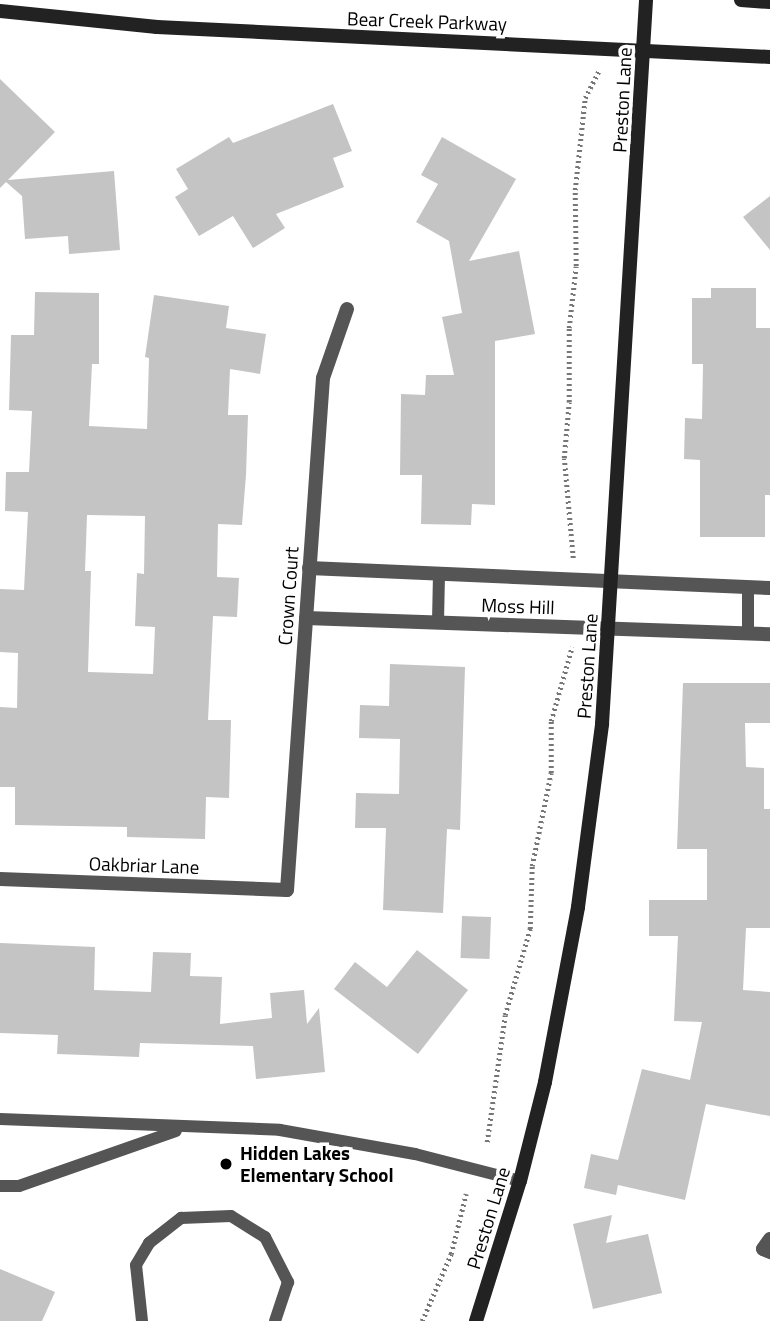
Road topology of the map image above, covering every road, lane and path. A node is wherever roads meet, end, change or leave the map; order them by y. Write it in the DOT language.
graph roads {
  1 [pos="646,0"];
  2 [pos="741,0"];
  3 [pos="770,2"];
  4 [pos="0,11"];
  5 [pos="644,50"];
  6 [pos="770,57"];
  7 [pos="347,309"];
  8 [pos="309,568"];
  9 [pos="439,574"];
  10 [pos="611,579"];
  11 [pos="748,587"];
  12 [pos="770,588"];
  13 [pos="306,618"];
  14 [pos="438,622"];
  15 [pos="608,629"];
  16 [pos="748,633"];
  17 [pos="770,634"];
  18 [pos="0,879"];
  19 [pos="287,890"];
  20 [pos="0,1119"];
  21 [pos="183,1129"];
  22 [pos="520,1181"];
  23 [pos="0,1186"];
  24 [pos="466,1194"];
  25 [pos="142,1321"];
  26 [pos="275,1321"];
  27 [pos="422,1321"];
  28 [pos="476,1321"];
  1 -- 5 [label="street, Preston Lane"];
  2 -- 3 [label="street"];
  4 -- 5 [label="street, Bear Creek Parkway"];
  5 -- 6 [label="street, Bear Creek Parkway"];
  5 -- 10 [label="street, Preston Lane"];
  7 -- 8 [label="street, Crown Court"];
  8 -- 9 [label="street, Moss Hill"];
  8 -- 13 [label="street, Crown Court"];
  9 -- 10 [label="street, Moss Hill"];
  9 -- 14 [label="lane"];
  10 -- 11 [label="street, Moss Hill"];
  10 -- 15 [label="street, Preston Lane"];
  11 -- 12 [label="street, Moss Hill"];
  11 -- 16 [label="lane"];
  13 -- 14 [label="street, Moss Hill"];
  13 -- 19 [label="street, Crown Court"];
  14 -- 15 [label="street, Moss Hill"];
  15 -- 16 [label="street, Moss Hill"];
  15 -- 22 [label="street, Preston Lane"];
  16 -- 17 [label="street, Moss Hill"];
  18 -- 19 [label="street, Oakbriar Lane"];
  20 -- 21 [label="lane"];
  21 -- 22 [label="lane"];
  21 -- 23 [label="lane"];
  22 -- 28 [label="street, Preston Lane"];
  24 -- 27 [label="path"];
  25 -- 26 [label="lane"];
}
